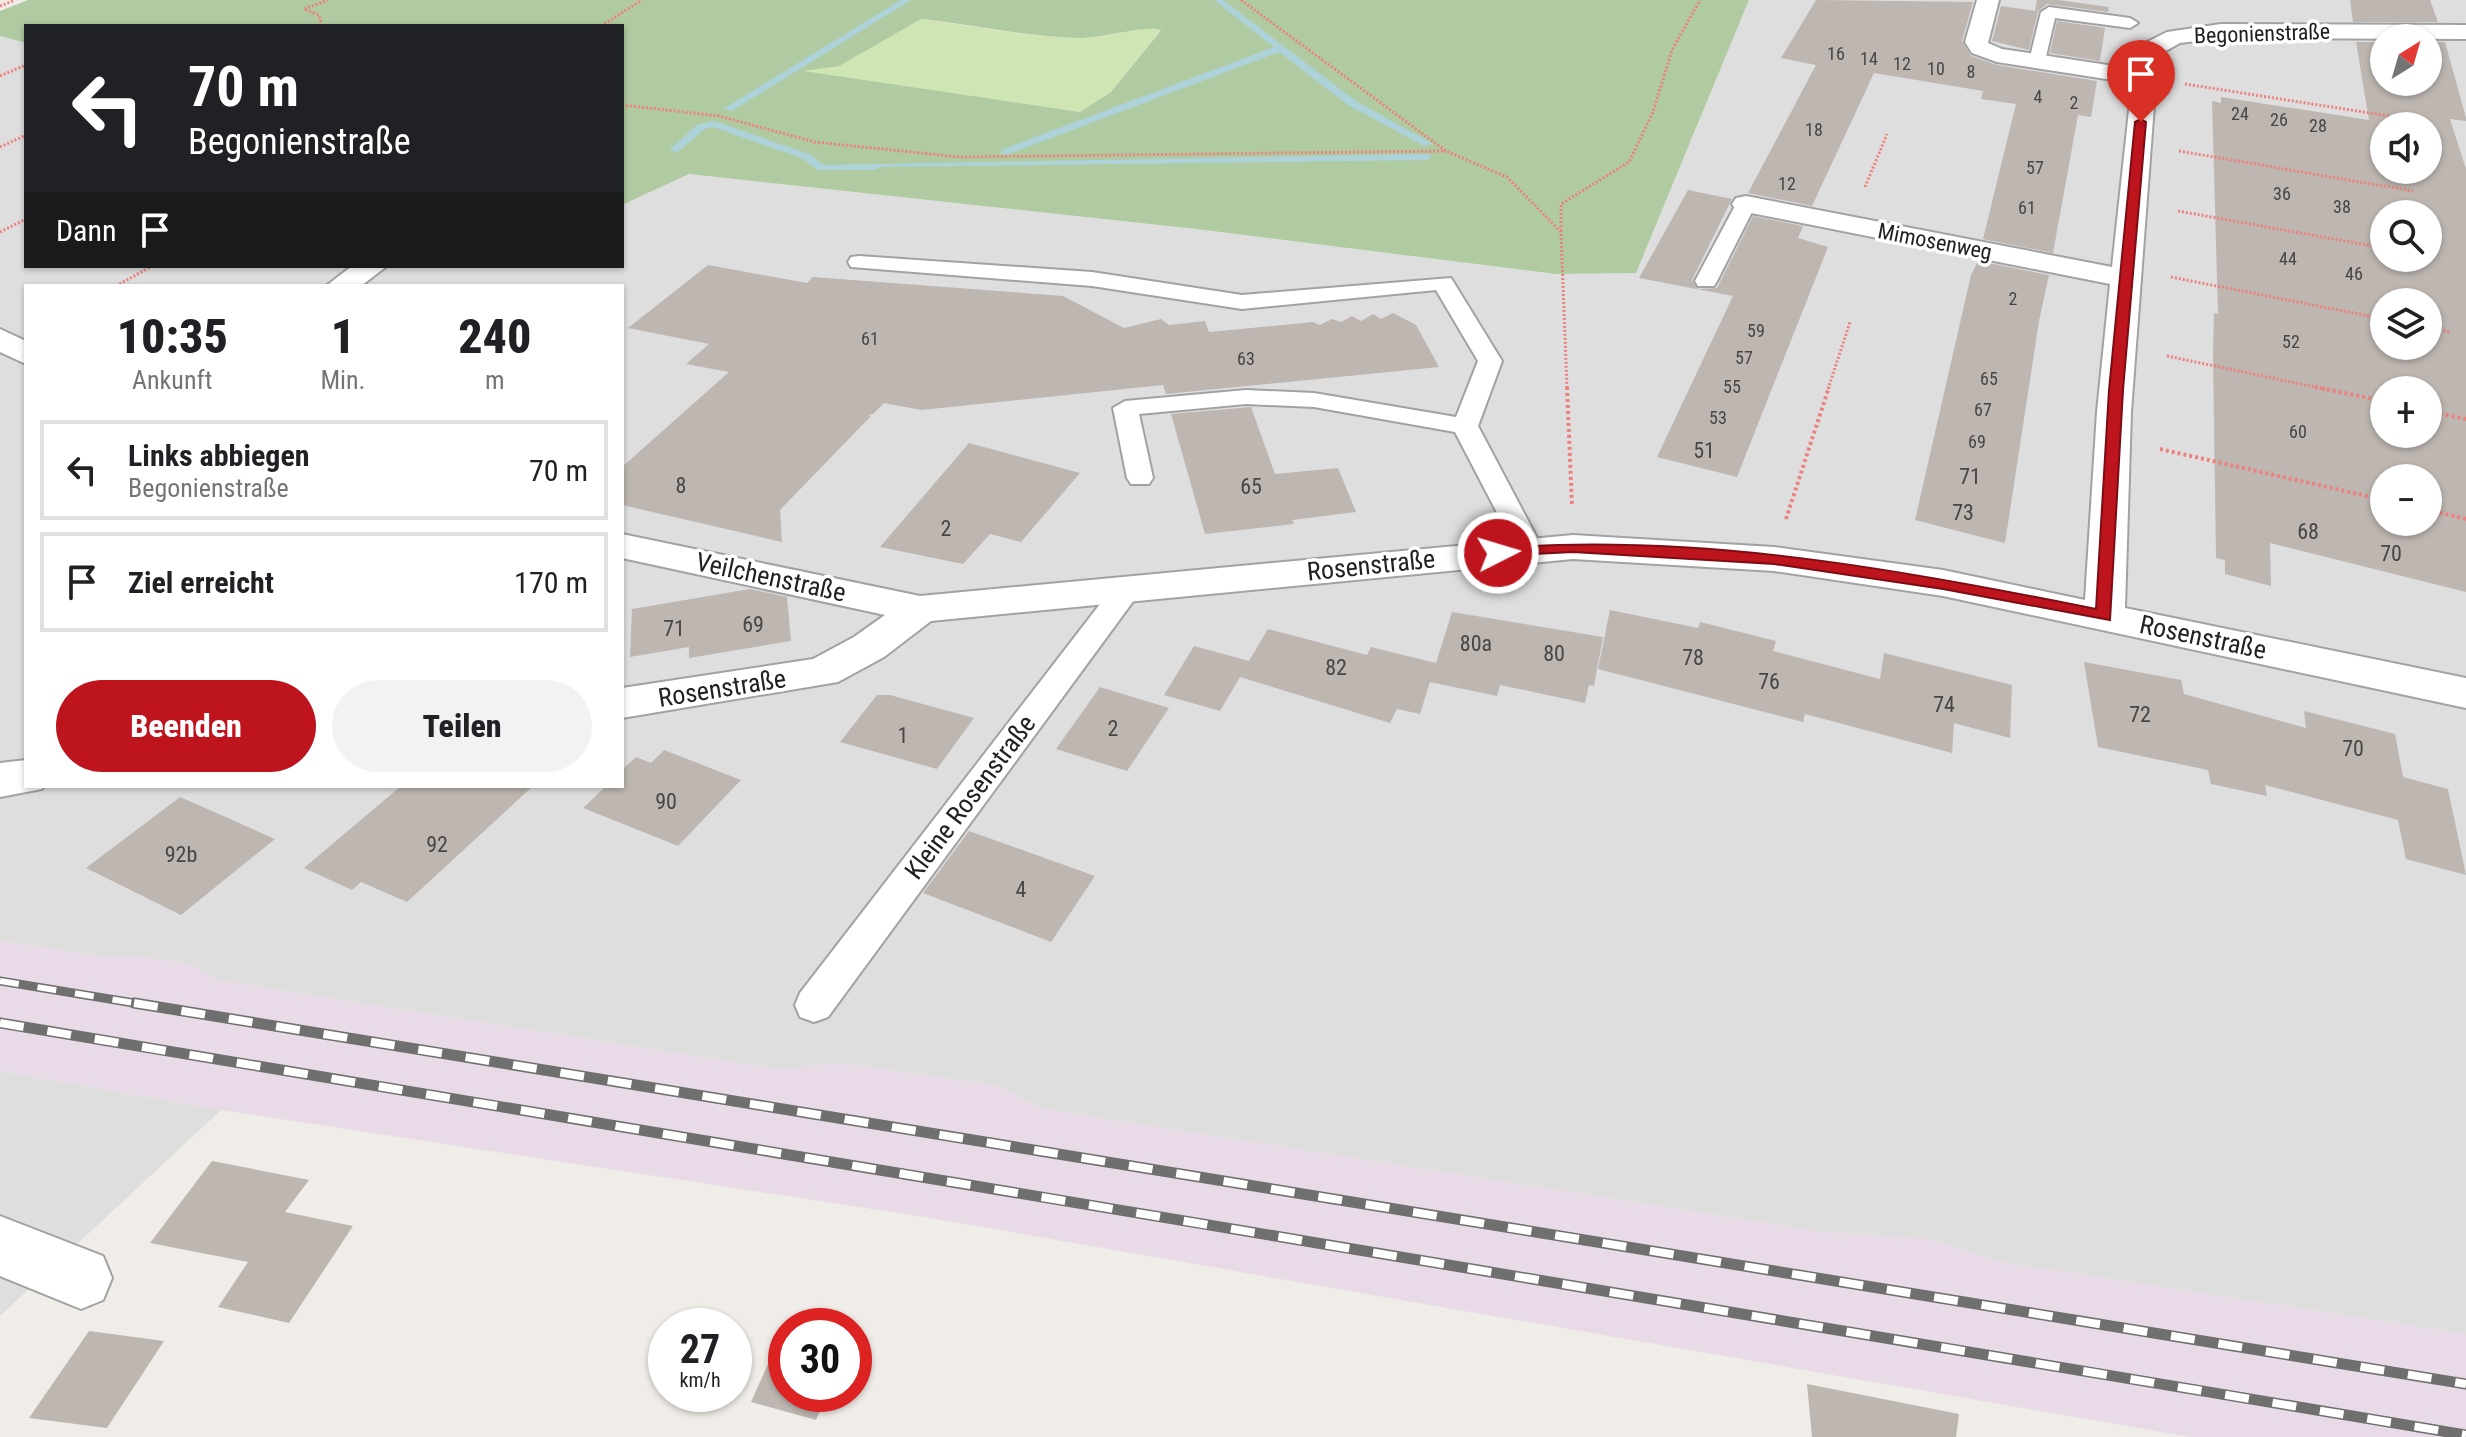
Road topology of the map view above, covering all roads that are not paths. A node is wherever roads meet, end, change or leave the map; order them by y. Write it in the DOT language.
graph roads {
  1 [pos="1988,0"];
  2 [pos="2130,23"];
  3 [pos="2466,32"];
  4 [pos="2037,61"];
  5 [pos="2144,78"];
  6 [pos="1746,204"];
  7 [pos="859,262"];
  8 [pos="369,268"];
  9 [pos="2126,274"];
  10 [pos="1706,281"];
  11 [pos="344,284"];
  12 [pos="0,339"];
  13 [pos="24,353"];
  14 [pos="1465,426"];
  15 [pos="1140,478"];
  16 [pos="624,546"];
  17 [pos="1529,549"];
  18 [pos="1127,589"];
  19 [pos="920,609"];
  20 [pos="2104,616"];
  21 [pos="2466,693"];
  22 [pos="624,703"];
  23 [pos="24,777"];
  24 [pos="0,780"];
  25 [pos="814,1005"];
  26 [pos="6,1257"];
  27 [pos="81,1278"];
  1 -- 4 [label="street"];
  2 -- 4 [label="lane"];
  3 -- 5 [label="street, Begonienstraße"];
  4 -- 5 [label="street"];
  5 -- 9 [label="street, Begonienstraße"];
  6 -- 9 [label="street, Mimosenweg"];
  6 -- 10 [label="lane"];
  7 -- 14 [label="lane"];
  8 -- 11 [label="street"];
  9 -- 20 [label="street, Begonienstraße"];
  12 -- 13 [label="street"];
  14 -- 15 [label="lane"];
  14 -- 17 [label="lane"];
  16 -- 19 [label="street, Veilchenstraße"];
  17 -- 18 [label="street, Rosenstraße"];
  17 -- 20 [label="street, Rosenstraße"];
  18 -- 19 [label="street, Rosenstraße"];
  18 -- 25 [label="lane, Kleine Rosenstraße"];
  19 -- 22 [label="street, Rosenstraße"];
  20 -- 21 [label="street, Rosenstraße"];
  23 -- 24 [label="street"];
  26 -- 27 [label="street"];
}
